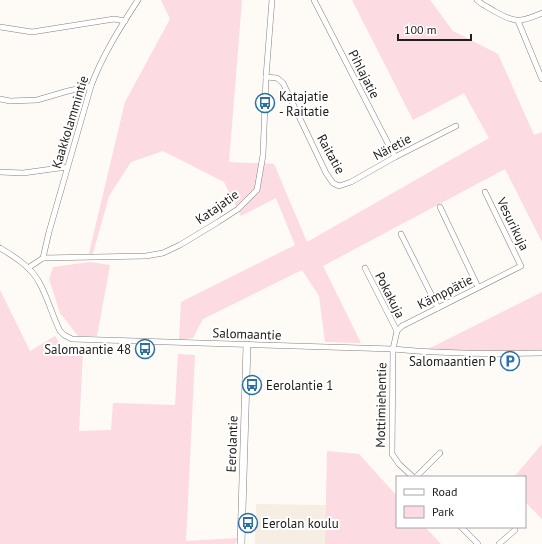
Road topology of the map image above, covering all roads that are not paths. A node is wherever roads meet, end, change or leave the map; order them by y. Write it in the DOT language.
graph roads {
  1 [pos="138,0"];
  2 [pos="272,0"];
  3 [pos="314,0"];
  4 [pos="478,0"];
  5 [pos="542,13"];
  6 [pos="124,21"];
  7 [pos="518,21"];
  8 [pos="0,27"];
  9 [pos="266,77"];
  10 [pos="542,79"];
  11 [pos="91,86"];
  12 [pos="0,99"];
  13 [pos="456,126"];
  14 [pos="395,157"];
  15 [pos="67,167"];
  16 [pos="0,172"];
  17 [pos="339,186"];
  18 [pos="485,192"];
  19 [pos="440,207"];
  20 [pos="401,234"];
  21 [pos="0,248"];
  22 [pos="42,258"];
  23 [pos="521,266"];
  24 [pos="28,268"];
  25 [pos="365,268"];
  26 [pos="478,287"];
  27 [pos="438,308"];
  28 [pos="396,331"];
  29 [pos="247,345"];
  30 [pos="393,349"];
  31 [pos="542,353"];
  32 [pos="440,453"];
  33 [pos="412,476"];
  34 [pos="417,476"];
  35 [pos="462,528"];
  36 [pos="515,530"];
  37 [pos="241,544"];
  38 [pos="478,544"];
  39 [pos="499,544"];
  1 -- 6 [label="street, Kaakkolammintie"];
  2 -- 9 [label="street, Katajatie"];
  3 -- 14 [label="street, Pihlajatie"];
  4 -- 7 [label="street"];
  5 -- 7 [label="street"];
  6 -- 8 [label="street"];
  6 -- 11 [label="street, Kaakkolammintie"];
  7 -- 10 [label="street"];
  9 -- 17 [label="street, Raitatie"];
  9 -- 22 [label="street, Katajatie"];
  11 -- 12 [label="street"];
  11 -- 15 [label="street, Kaakkolammintie"];
  13 -- 14 [label="street, Näretie"];
  14 -- 17 [label="street, Näretie"];
  15 -- 16 [label="street"];
  15 -- 22 [label="street, Kaakkolammintie"];
  18 -- 23 [label="street, Vesurikuja"];
  19 -- 26 [label="street"];
  20 -- 27 [label="street"];
  21 -- 24 [label="street, Salomaantie"];
  22 -- 24 [label="street"];
  23 -- 26 [label="street, Kämppätie"];
  24 -- 29 [label="street, Salomaantie"];
  25 -- 28 [label="street, Pokakuja"];
  26 -- 27 [label="street, Kämppätie"];
  27 -- 28 [label="street, Kämppätie"];
  28 -- 30 [label="street"];
  29 -- 30 [label="street, Salomaantie"];
  29 -- 37 [label="street, Eerolantie"];
  30 -- 31 [label="street, Salomaantie"];
  30 -- 33 [label="street, Mottimiehentie"];
  32 -- 34 [label="street"];
  35 -- 38 [label="street"];
  36 -- 39 [label="street"];
}
